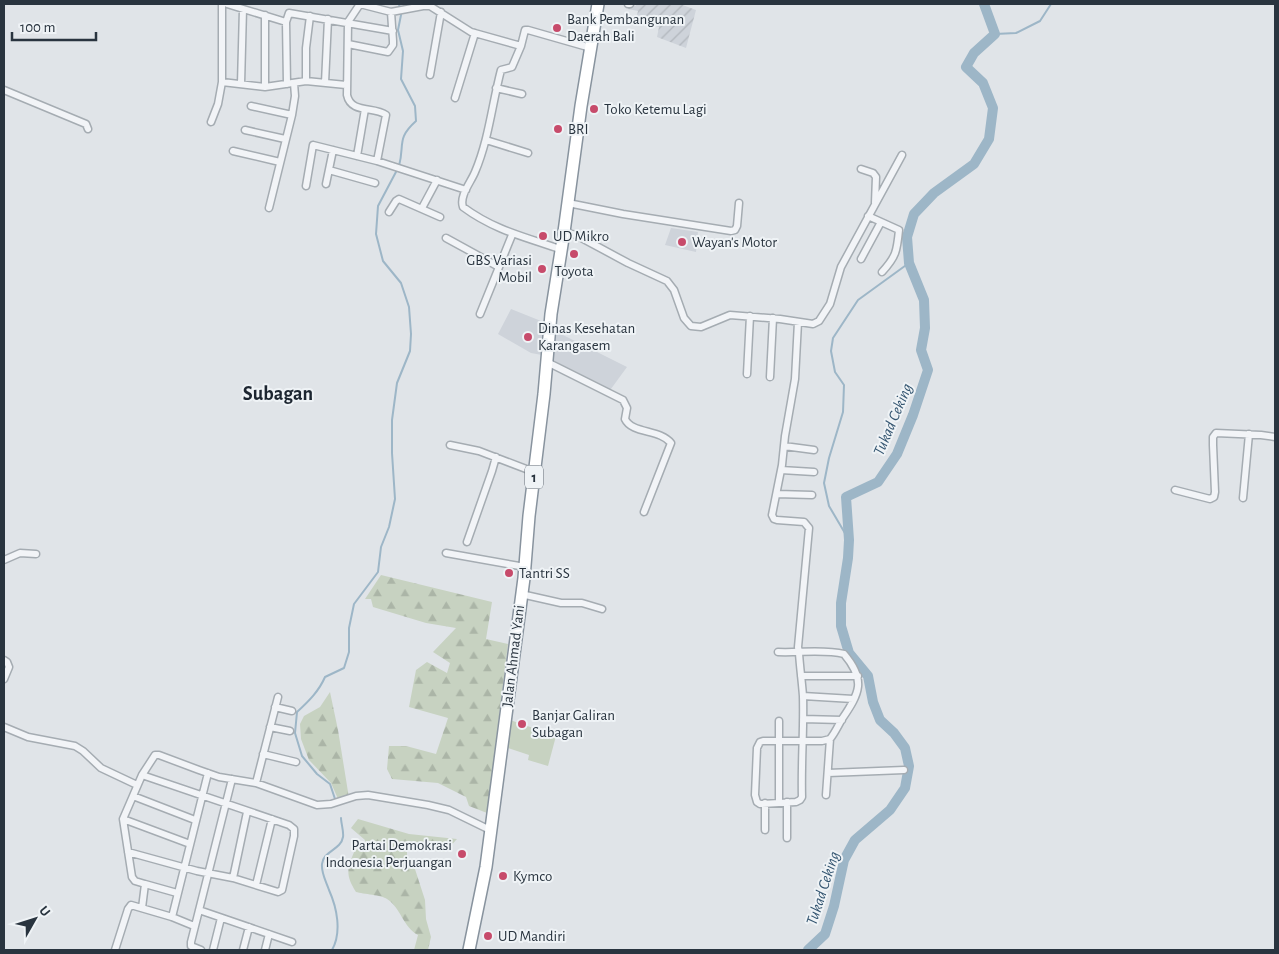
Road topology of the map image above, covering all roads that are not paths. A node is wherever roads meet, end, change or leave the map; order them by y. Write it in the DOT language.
graph roads {
  1 [pos="222,4"];
  2 [pos="227,4"];
  3 [pos="360,4"];
  4 [pos="598,4"];
  5 [pos="431,5"];
  6 [pos="243,8"];
  7 [pos="393,12"];
  8 [pos="441,12"];
  9 [pos="265,15"];
  10 [pos="310,16"];
  11 [pos="328,18"];
  12 [pos="286,22"];
  13 [pos="348,22"];
  14 [pos="394,31"];
  15 [pos="475,33"];
  16 [pos="348,44"];
  17 [pos="521,46"];
  18 [pos="591,48"];
  19 [pos="430,75"];
  20 [pos="306,81"];
  21 [pos="222,82"];
  22 [pos="290,83"];
  23 [pos="324,83"];
  24 [pos="241,84"];
  25 [pos="346,85"];
  26 [pos="264,87"];
  27 [pos="496,88"];
  28 [pos="4,90"];
  29 [pos="522,94"];
  30 [pos="455,98"];
  31 [pos="251,106"];
  32 [pos="365,109"];
  33 [pos="292,115"];
  34 [pos="211,122"];
  35 [pos="88,129"];
  36 [pos="246,130"];
  37 [pos="285,139"];
  38 [pos="486,140"];
  39 [pos="333,150"];
  40 [pos="232,151"];
  41 [pos="528,153"];
  42 [pos="902,155"];
  43 [pos="357,156"];
  44 [pos="377,161"];
  45 [pos="280,162"];
  46 [pos="861,169"];
  47 [pos="329,170"];
  48 [pos="437,180"];
  49 [pos="375,183"];
  50 [pos="326,184"];
  51 [pos="306,186"];
  52 [pos="466,190"];
  53 [pos="568,203"];
  54 [pos="739,203"];
  55 [pos="875,204"];
  56 [pos="269,208"];
  57 [pos="422,208"];
  58 [pos="389,212"];
  59 [pos="868,216"];
  60 [pos="440,217"];
  61 [pos="881,222"];
  62 [pos="564,232"];
  63 [pos="512,235"];
  64 [pos="446,238"];
  65 [pos="560,249"];
  66 [pos="861,259"];
  67 [pos="499,267"];
  68 [pos="882,272"];
  69 [pos="480,314"];
  70 [pos="750,316"];
  71 [pos="773,318"];
  72 [pos="798,322"];
  73 [pos="547,362"];
  74 [pos="746,374"];
  75 [pos="770,377"];
  76 [pos="1249,434"];
  77 [pos="1275,437"];
  78 [pos="450,446"];
  79 [pos="784,446"];
  80 [pos="814,450"];
  81 [pos="496,457"];
  82 [pos="781,470"];
  83 [pos="534,472"];
  84 [pos="814,472"];
  85 [pos="1175,490"];
  86 [pos="777,494"];
  87 [pos="812,495"];
  88 [pos="1243,498"];
  89 [pos="644,512"];
  90 [pos="466,542"];
  91 [pos="446,553"];
  92 [pos="36,554"];
  93 [pos="4,560"];
  94 [pos="525,567"];
  95 [pos="521,594"];
  96 [pos="602,609"];
  97 [pos="778,652"];
  98 [pos="799,653"];
  99 [pos="4,660"];
  100 [pos="801,676"];
  101 [pos="858,676"];
  102 [pos="4,679"];
  103 [pos="803,696"];
  104 [pos="278,697"];
  105 [pos="853,699"];
  106 [pos="275,707"];
  107 [pos="292,711"];
  108 [pos="803,719"];
  109 [pos="842,720"];
  110 [pos="780,721"];
  111 [pos="4,727"];
  112 [pos="270,727"];
  113 [pos="290,731"];
  114 [pos="830,739"];
  115 [pos="802,740"];
  116 [pos="780,741"];
  117 [pos="263,754"];
  118 [pos="296,762"];
  119 [pos="904,770"];
  120 [pos="208,773"];
  121 [pos="828,773"];
  122 [pos="142,775"];
  123 [pos="232,779"];
  124 [pos="256,783"];
  125 [pos="137,785"];
  126 [pos="826,795"];
  127 [pos="133,796"];
  128 [pos="201,796"];
  129 [pos="783,802"];
  130 [pos="765,803"];
  131 [pos="225,804"];
  132 [pos="247,812"];
  133 [pos="123,819"];
  134 [pos="272,819"];
  135 [pos="195,820"];
  136 [pos="490,830"];
  137 [pos="765,830"];
  138 [pos="787,838"];
  139 [pos="190,844"];
  140 [pos="128,852"];
  141 [pos="183,868"];
  142 [pos="209,873"];
  143 [pos="233,878"];
  144 [pos="145,884"];
  145 [pos="256,885"];
  146 [pos="177,893"];
  147 [pos="142,908"];
  148 [pos="199,910"];
  149 [pos="172,917"];
  150 [pos="222,918"];
  151 [pos="194,926"];
  152 [pos="249,927"];
  153 [pos="269,934"];
  154 [pos="292,942"];
  155 [pos="115,950"];
  156 [pos="203,950"];
  157 [pos="213,950"];
  158 [pos="242,950"];
  159 [pos="265,950"];
  160 [pos="469,950"];
  1 -- 21 [label="street"];
  2 -- 6 [label="street"];
  3 -- 7 [label="street"];
  3 -- 13 [label="street"];
  4 -- 18 [label="highway, Jalan Ahmad Yani / 1"];
  5 -- 7 [label="street"];
  5 -- 8 [label="street"];
  6 -- 9 [label="street"];
  6 -- 24 [label="street"];
  7 -- 14 [label="street"];
  8 -- 15 [label="street"];
  8 -- 19 [label="street"];
  9 -- 12 [label="street"];
  9 -- 26 [label="street"];
  10 -- 11 [label="street"];
  10 -- 12 [label="street"];
  10 -- 20 [label="street"];
  11 -- 13 [label="street"];
  11 -- 23 [label="street"];
  12 -- 22 [label="street"];
  13 -- 14 [label="street"];
  13 -- 16 [label="street"];
  14 -- 16 [label="street"];
  15 -- 17 [label="street"];
  15 -- 30 [label="street"];
  16 -- 25 [label="street"];
  17 -- 18 [label="street"];
  17 -- 27 [label="street"];
  18 -- 53 [label="highway, Jalan Ahmad Yani / 1"];
  20 -- 22 [label="street"];
  20 -- 23 [label="street"];
  21 -- 24 [label="street"];
  21 -- 34 [label="street"];
  22 -- 26 [label="street"];
  22 -- 33 [label="street"];
  23 -- 25 [label="street"];
  24 -- 26 [label="street"];
  25 -- 32 [label="street"];
  27 -- 29 [label="street"];
  27 -- 38 [label="street"];
  28 -- 35 [label="street"];
  31 -- 33 [label="street"];
  32 -- 43 [label="street"];
  32 -- 44 [label="street"];
  33 -- 37 [label="street"];
  36 -- 37 [label="street"];
  37 -- 45 [label="street"];
  38 -- 41 [label="street"];
  38 -- 52 [label="street"];
  39 -- 43 [label="street"];
  39 -- 47 [label="street"];
  39 -- 51 [label="street"];
  40 -- 45 [label="street"];
  42 -- 55 [label="street"];
  43 -- 44 [label="street"];
  44 -- 48 [label="street"];
  45 -- 56 [label="street"];
  46 -- 55 [label="street"];
  47 -- 49 [label="street"];
  47 -- 50 [label="street"];
  48 -- 52 [label="street"];
  48 -- 57 [label="street"];
  52 -- 63 [label="street"];
  53 -- 54 [label="street"];
  53 -- 62 [label="highway, Jalan Ahmad Yani / 1"];
  55 -- 59 [label="street"];
  57 -- 58 [label="street"];
  57 -- 60 [label="street"];
  59 -- 61 [label="street"];
  59 -- 72 [label="street"];
  61 -- 66 [label="street"];
  61 -- 68 [label="street"];
  62 -- 65 [label="highway, Jalan Ahmad Yani / 1"];
  62 -- 70 [label="street"];
  63 -- 65 [label="street"];
  63 -- 67 [label="street"];
  64 -- 67 [label="street"];
  65 -- 73 [label="highway, Jalan Ahmad Yani / 1"];
  67 -- 69 [label="street"];
  70 -- 71 [label="street"];
  70 -- 74 [label="street"];
  71 -- 72 [label="street"];
  71 -- 75 [label="street"];
  72 -- 79 [label="street"];
  73 -- 83 [label="highway, Jalan Ahmad Yani / 1"];
  73 -- 89 [label="street"];
  76 -- 77 [label="street"];
  76 -- 85 [label="street"];
  76 -- 88 [label="street"];
  78 -- 81 [label="street"];
  79 -- 80 [label="street"];
  79 -- 82 [label="street"];
  81 -- 83 [label="street"];
  81 -- 90 [label="street"];
  82 -- 84 [label="street"];
  82 -- 86 [label="street"];
  83 -- 94 [label="highway, Jalan Ahmad Yani / 1"];
  86 -- 87 [label="street"];
  86 -- 98 [label="street"];
  91 -- 94 [label="street"];
  92 -- 93 [label="street"];
  94 -- 95 [label="highway, Jalan Ahmad Yani / 1"];
  95 -- 96 [label="street"];
  95 -- 136 [label="highway, Jalan Ahmad Yani / 1"];
  97 -- 98 [label="street"];
  98 -- 100 [label="street"];
  98 -- 101 [label="street"];
  99 -- 102 [label="street"];
  100 -- 101 [label="street"];
  100 -- 103 [label="street"];
  101 -- 105 [label="street"];
  103 -- 105 [label="street"];
  103 -- 108 [label="street"];
  104 -- 106 [label="street"];
  105 -- 109 [label="street"];
  106 -- 107 [label="street"];
  106 -- 112 [label="street"];
  108 -- 109 [label="street"];
  108 -- 115 [label="street"];
  109 -- 114 [label="street"];
  110 -- 116 [label="street"];
  111 -- 125 [label="street"];
  112 -- 113 [label="street"];
  112 -- 117 [label="street"];
  114 -- 115 [label="street"];
  114 -- 121 [label="street"];
  115 -- 116 [label="street"];
  115 -- 129 [label="street"];
  116 -- 129 [label="street"];
  116 -- 130 [label="street"];
  117 -- 118 [label="street"];
  117 -- 124 [label="street"];
  119 -- 121 [label="street"];
  120 -- 122 [label="street"];
  120 -- 123 [label="street"];
  120 -- 128 [label="street"];
  121 -- 126 [label="street"];
  122 -- 125 [label="street"];
  122 -- 128 [label="street"];
  123 -- 124 [label="street"];
  123 -- 131 [label="street"];
  124 -- 136 [label="street"];
  125 -- 127 [label="street"];
  127 -- 133 [label="street"];
  127 -- 135 [label="street"];
  128 -- 131 [label="street"];
  128 -- 135 [label="street"];
  129 -- 130 [label="street"];
  129 -- 138 [label="street"];
  130 -- 137 [label="street"];
  131 -- 132 [label="street"];
  131 -- 142 [label="street"];
  132 -- 134 [label="street"];
  132 -- 143 [label="street"];
  133 -- 139 [label="street"];
  133 -- 140 [label="street"];
  134 -- 145 [label="street"];
  134 -- 145 [label="street"];
  135 -- 139 [label="street"];
  136 -- 160 [label="highway, Jalan Ahmad Yani / 1"];
  139 -- 141 [label="street"];
  140 -- 141 [label="street"];
  140 -- 144 [label="street"];
  141 -- 142 [label="street"];
  141 -- 146 [label="street"];
  142 -- 143 [label="street"];
  142 -- 148 [label="street"];
  143 -- 145 [label="street"];
  144 -- 146 [label="street"];
  144 -- 147 [label="street"];
  146 -- 149 [label="street"];
  147 -- 149 [label="street"];
  147 -- 155 [label="street"];
  148 -- 150 [label="street"];
  148 -- 151 [label="street"];
  149 -- 151 [label="street"];
  150 -- 152 [label="street"];
  150 -- 157 [label="street"];
  151 -- 156 [label="street"];
  152 -- 153 [label="street"];
  152 -- 158 [label="street"];
  153 -- 154 [label="street"];
  153 -- 159 [label="street"];
}
